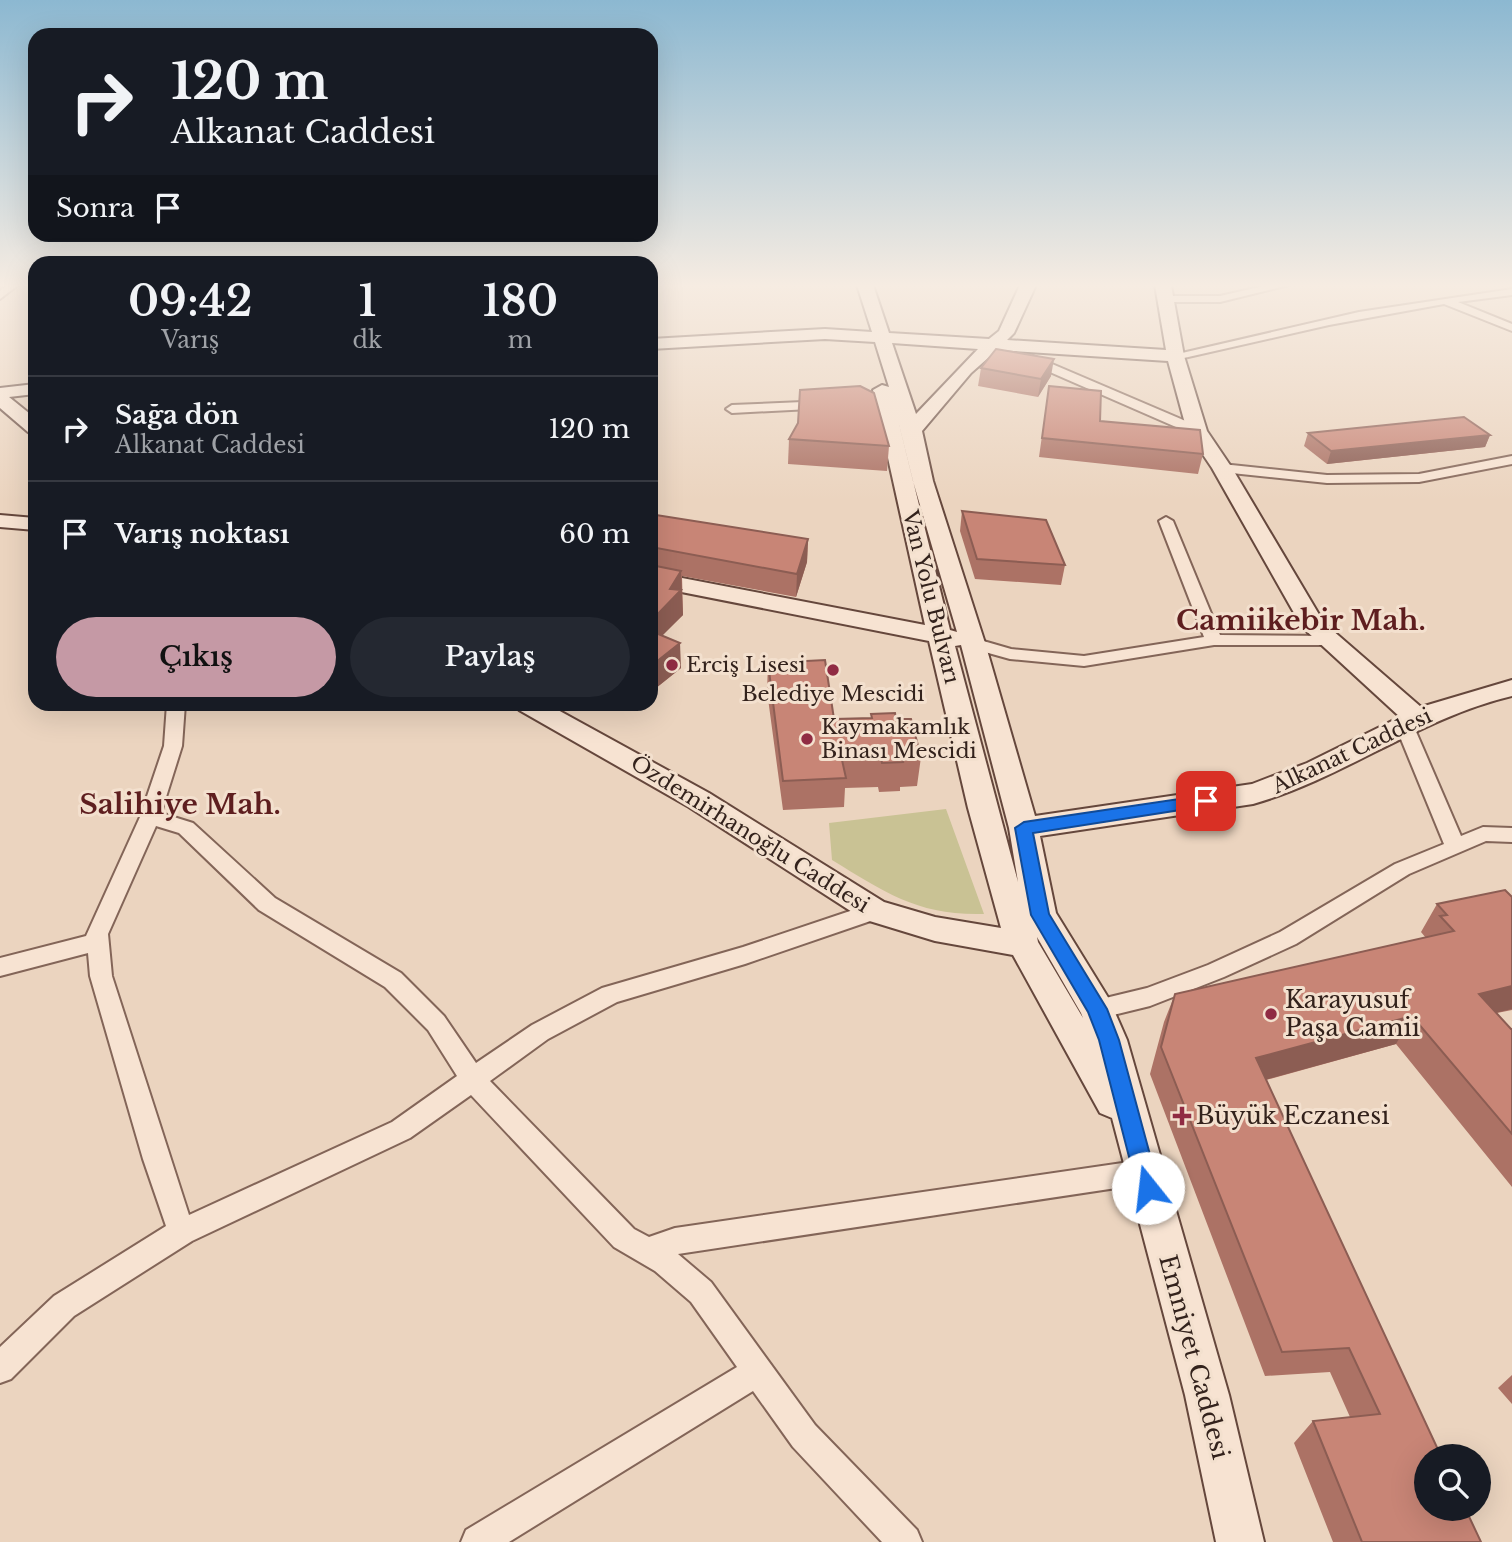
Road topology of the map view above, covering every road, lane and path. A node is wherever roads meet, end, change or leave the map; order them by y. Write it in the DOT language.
graph roads {
  1 [pos="875,357"];
  2 [pos="881,357"];
  3 [pos="979,357"];
  4 [pos="1024,357"];
  5 [pos="1175,357"];
  6 [pos="28,389"];
  7 [pos="0,393"];
  8 [pos="0,399"];
  9 [pos="835,405"];
  10 [pos="732,409"];
  11 [pos="28,422"];
  12 [pos="912,430"];
  13 [pos="1197,431"];
  14 [pos="1510,460"];
  15 [pos="1223,468"];
  16 [pos="0,521"];
  17 [pos="1166,521"];
  18 [pos="28,523"];
  19 [pos="658,580"];
  20 [pos="942,636"];
  21 [pos="1214,640"];
  22 [pos="1329,641"];
  23 [pos="973,643"];
  24 [pos="1512,688"];
  25 [pos="176,711"];
  26 [pos="540,711"];
  27 [pos="1412,723"];
  28 [pos="150,817"];
  29 [pos="1024,828"];
  30 [pos="1512,835"];
  31 [pos="1456,848"];
  32 [pos="874,911"];
  33 [pos="98,942"];
  34 [pos="1023,944"];
  35 [pos="0,967"];
  36 [pos="1097,1009"];
  37 [pos="474,1081"];
  38 [pos="1143,1172"];
  39 [pos="182,1232"];
  40 [pos="648,1251"];
  41 [pos="0,1368"];
  42 [pos="758,1371"];
  43 [pos="478,1542"];
  44 [pos="905,1542"];
  45 [pos="1240,1542"];
  1 -- 20 [label="street, Van Yolu Bulvarı"];
  2 -- 12 [label="street"];
  3 -- 12 [label="street"];
  4 -- 13 [label="street"];
  5 -- 13 [label="street"];
  6 -- 7 [label="street"];
  8 -- 11 [label="street"];
  9 -- 10 [label="street"];
  12 -- 23 [label="street"];
  13 -- 15 [label="street"];
  14 -- 15 [label="street"];
  15 -- 22 [label="street"];
  16 -- 18 [label="street"];
  17 -- 21 [label="street"];
  19 -- 20 [label="street"];
  20 -- 23 [label="street"];
  20 -- 34 [label="street, Van Yolu Bulvarı"];
  21 -- 22 [label="street"];
  21 -- 23 [label="street"];
  22 -- 27 [label="street"];
  23 -- 29 [label="street"];
  24 -- 27 [label="street, Alkanat Caddesi"];
  25 -- 28 [label="street"];
  26 -- 32 [label="street, Özdemirhanoğlu Caddesi"];
  27 -- 29 [label="street, Alkanat Caddesi"];
  27 -- 31 [label="street"];
  28 -- 33 [label="street"];
  28 -- 37 [label="street"];
  29 -- 36 [label="street"];
  30 -- 31 [label="street"];
  31 -- 36 [label="street"];
  32 -- 34 [label="street, Özdemirhanoğlu Caddesi"];
  32 -- 37 [label="street"];
  33 -- 35 [label="street"];
  33 -- 39 [label="street"];
  34 -- 38 [label="street, Van Yolu Bulvarı"];
  36 -- 38 [label="street"];
  37 -- 39 [label="street"];
  37 -- 40 [label="street"];
  38 -- 40 [label="street"];
  38 -- 45 [label="street, Emniyet Caddesi"];
  39 -- 41 [label="street"];
  40 -- 42 [label="street"];
  42 -- 43 [label="street"];
  42 -- 44 [label="street"];
}
